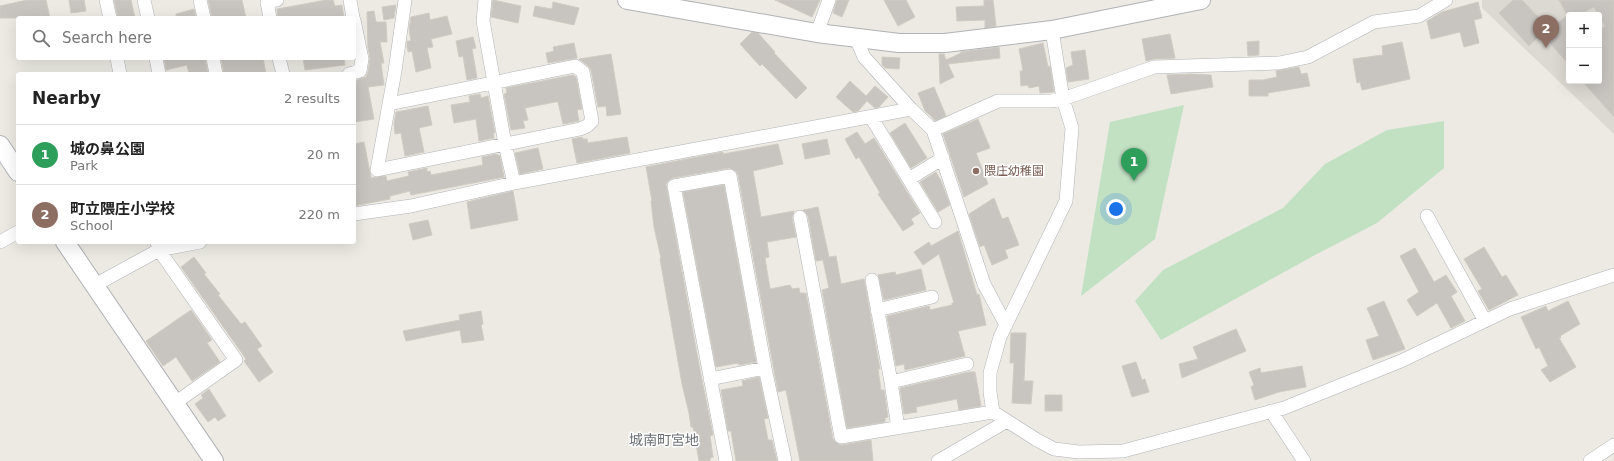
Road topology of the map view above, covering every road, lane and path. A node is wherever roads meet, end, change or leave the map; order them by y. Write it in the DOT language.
graph roads {
  1 [pos="106,0"];
  2 [pos="144,0"];
  3 [pos="200,0"];
  4 [pos="278,0"];
  5 [pos="350,0"];
  6 [pos="404,0"];
  7 [pos="485,0"];
  8 [pos="627,0"];
  9 [pos="829,0"];
  10 [pos="1446,0"];
  11 [pos="1193,1"];
  12 [pos="110,16"];
  13 [pos="148,16"];
  14 [pos="204,16"];
  15 [pos="270,16"];
  16 [pos="353,16"];
  17 [pos="356,29"];
  18 [pos="1052,30"];
  19 [pos="817,34"];
  20 [pos="856,38"];
  21 [pos="117,60"];
  22 [pos="156,60"];
  23 [pos="213,60"];
  24 [pos="279,60"];
  25 [pos="120,72"];
  26 [pos="159,72"];
  27 [pos="216,72"];
  28 [pos="282,72"];
  29 [pos="356,72"];
  30 [pos="495,83"];
  31 [pos="1063,99"];
  32 [pos="389,104"];
  33 [pos="911,109"];
  34 [pos="870,117"];
  35 [pos="933,130"];
  36 [pos="505,144"];
  37 [pos="0,146"];
  38 [pos="943,158"];
  39 [pos="16,169"];
  40 [pos="909,179"];
  41 [pos="514,183"];
  42 [pos="356,214"];
  43 [pos="1427,216"];
  44 [pos="800,217"];
  45 [pos="936,222"];
  46 [pos="16,233"];
  47 [pos="0,242"];
  48 [pos="66,244"];
  49 [pos="179,244"];
  50 [pos="158,246"];
  51 [pos="1614,275"];
  52 [pos="872,280"];
  53 [pos="95,285"];
  54 [pos="932,297"];
  55 [pos="877,310"];
  56 [pos="1485,321"];
  57 [pos="1006,325"];
  58 [pos="967,364"];
  59 [pos="766,368"];
  60 [pos="710,379"];
  61 [pos="892,382"];
  62 [pos="175,403"];
  63 [pos="1271,411"];
  64 [pos="993,412"];
  65 [pos="1007,421"];
  66 [pos="898,428"];
  67 [pos="1614,445"];
  68 [pos="214,461"];
  69 [pos="726,461"];
  70 [pos="785,461"];
  71 [pos="938,461"];
  72 [pos="1304,461"];
  73 [pos="1590,461"];
  1 -- 12 [label="street"];
  2 -- 13 [label="street"];
  3 -- 14 [label="street"];
  4 -- 15 [label="street"];
  5 -- 16 [label="street"];
  6 -- 32 [label="street"];
  7 -- 30 [label="street"];
  8 -- 19 [label="street"];
  9 -- 19 [label="street"];
  10 -- 31 [label="street"];
  11 -- 18 [label="street"];
  17 -- 29 [label="street"];
  18 -- 20 [label="street"];
  18 -- 31 [label="street"];
  19 -- 20 [label="street"];
  20 -- 33 [label="street"];
  21 -- 25 [label="street"];
  22 -- 26 [label="street"];
  23 -- 27 [label="street"];
  24 -- 28 [label="street"];
  30 -- 32 [label="street"];
  30 -- 36 [label="street"];
  30 -- 36 [label="street"];
  31 -- 35 [label="street"];
  31 -- 57 [label="street"];
  32 -- 36 [label="street"];
  33 -- 34 [label="street"];
  33 -- 35 [label="street"];
  34 -- 40 [label="street"];
  34 -- 41 [label="street"];
  35 -- 38 [label="street"];
  36 -- 41 [label="street"];
  37 -- 39 [label="street"];
  38 -- 40 [label="street"];
  38 -- 57 [label="street"];
  40 -- 45 [label="street"];
  41 -- 42 [label="street"];
  43 -- 56 [label="street"];
  44 -- 66 [label="street"];
  46 -- 47 [label="street"];
  48 -- 53 [label="street"];
  49 -- 50 [label="street"];
  50 -- 53 [label="street"];
  50 -- 62 [label="street"];
  51 -- 56 [label="street"];
  52 -- 55 [label="street"];
  53 -- 62 [label="street"];
  54 -- 55 [label="street"];
  55 -- 61 [label="street"];
  56 -- 63 [label="street"];
  57 -- 64 [label="street"];
  58 -- 61 [label="street"];
  59 -- 60 [label="street"];
  59 -- 60 [label="street"];
  59 -- 70 [label="street"];
  60 -- 69 [label="street"];
  61 -- 66 [label="street"];
  62 -- 68 [label="street"];
  63 -- 65 [label="street"];
  63 -- 72 [label="street"];
  64 -- 65 [label="street"];
  64 -- 66 [label="street"];
  65 -- 71 [label="street"];
  67 -- 73 [label="street"];
}
